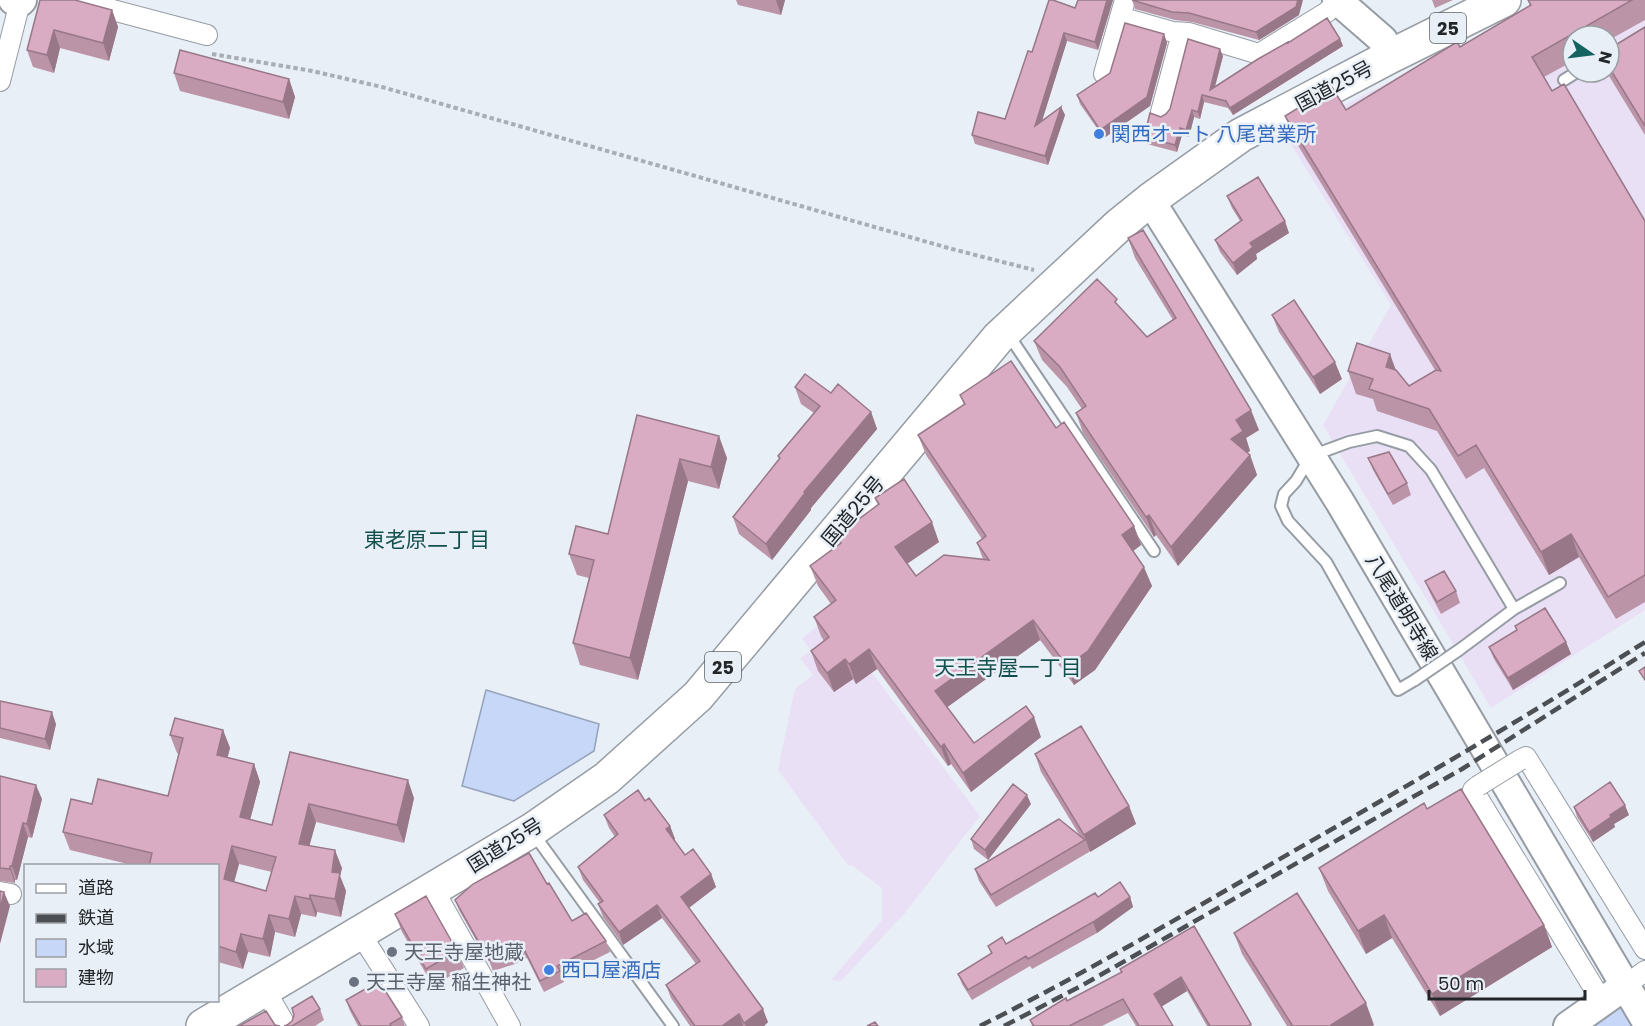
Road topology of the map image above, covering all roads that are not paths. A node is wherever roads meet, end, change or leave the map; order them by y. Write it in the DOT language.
graph roads {
  1 [pos="75,0"];
  2 [pos="1338,0"];
  3 [pos="1504,0"];
  4 [pos="18,1"];
  5 [pos="1123,9"];
  6 [pos="1182,33"];
  7 [pos="207,35"];
  8 [pos="1392,56"];
  9 [pos="1104,74"];
  10 [pos="0,81"];
  11 [pos="1161,112"];
  12 [pos="1150,200"];
  13 [pos="1005,331"];
  14 [pos="1311,456"];
  15 [pos="1154,550"];
  16 [pos="1560,583"];
  17 [pos="1514,609"];
  18 [pos="532,830"];
  19 [pos="433,889"];
  20 [pos="360,933"];
  21 [pos="1645,949"];
  22 [pos="1635,978"];
  23 [pos="265,990"];
  24 [pos="1603,1003"];
  25 [pos="1645,1018"];
  26 [pos="504,1024"];
  27 [pos="203,1026"];
  28 [pos="286,1026"];
  29 [pos="419,1026"];
  30 [pos="673,1026"];
  31 [pos="1569,1026"];
  1 -- 7 [label="street"];
  2 -- 6 [label="street"];
  2 -- 8 [label="main road"];
  3 -- 8 [label="highway, 国道25号 / 25"];
  4 -- 10 [label="street"];
  5 -- 6 [label="street"];
  5 -- 9 [label="street"];
  6 -- 11 [label="street"];
  8 -- 12 [label="highway, 国道25号 / 25"];
  12 -- 13 [label="highway, 国道25号 / 25"];
  12 -- 14 [label="main road, 八尾道明寺線"];
  13 -- 15 [label="lane"];
  13 -- 18 [label="highway, 国道25号 / 25"];
  14 -- 17 [label="lane"];
  14 -- 17 [label="lane, bridge"];
  14 -- 22 [label="main road, 八尾道明寺線"];
  16 -- 17 [label="lane"];
  18 -- 19 [label="highway, 国道25号 / 25"];
  18 -- 30 [label="lane"];
  19 -- 20 [label="highway, 国道25号 / 25"];
  19 -- 26 [label="street"];
  20 -- 23 [label="highway, 国道25号 / 25"];
  20 -- 29 [label="street"];
  21 -- 24 [label="street, bridge"];
  22 -- 24 [label="main road"];
  22 -- 25 [label="main road, 八尾道明寺線"];
  23 -- 27 [label="highway, 国道25号 / 25"];
  23 -- 28 [label="street"];
  24 -- 31 [label="main road"];
}
